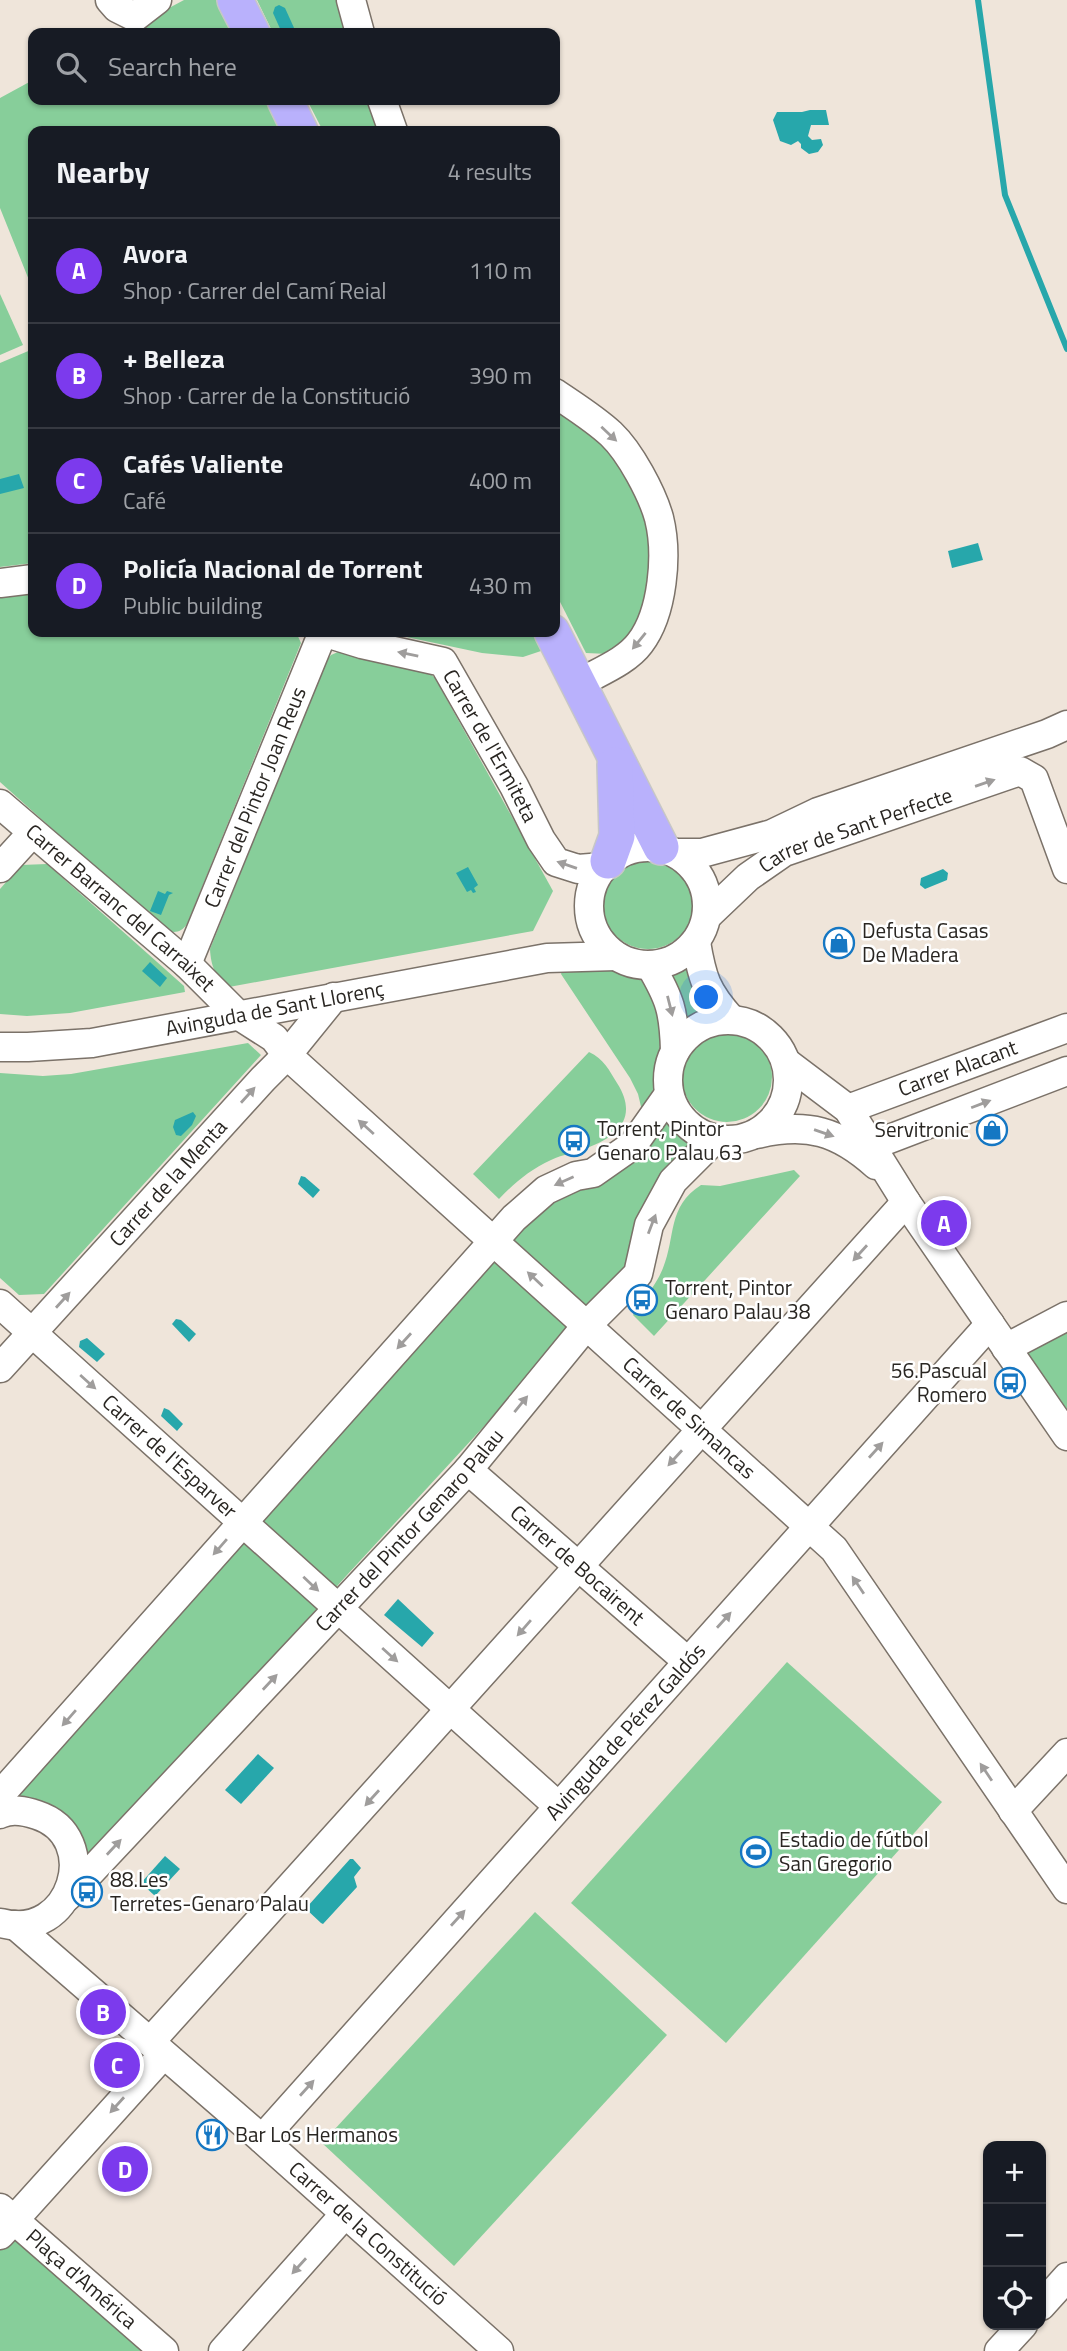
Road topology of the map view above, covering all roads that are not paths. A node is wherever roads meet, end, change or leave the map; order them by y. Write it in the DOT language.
graph roads {
  1 [pos="110,0"];
  2 [pos="157,0"];
  3 [pos="235,0"];
  4 [pos="351,0"];
  5 [pos="249,28"];
  6 [pos="359,28"];
  7 [pos="287,105"];
  8 [pos="384,105"];
  9 [pos="298,126"];
  10 [pos="391,126"];
  11 [pos="560,397"];
  12 [pos="28,580"];
  13 [pos="0,583"];
  14 [pos="321,637"];
  15 [pos="339,637"];
  16 [pos="554,637"];
  17 [pos="578,684"];
  18 [pos="1067,725"];
  19 [pos="614,758"];
  20 [pos="0,804"];
  21 [pos="32,833"];
  22 [pos="772,834"];
  23 [pos="668,850"];
  24 [pos="606,864"];
  25 [pos="0,868"];
  26 [pos="1067,869"];
  27 [pos="707,908"];
  28 [pos="590,917"];
  29 [pos="696,942"];
  30 [pos="616,956"];
  31 [pos="549,958"];
  32 [pos="187,964"];
  33 [pos="650,965"];
  34 [pos="334,997"];
  35 [pos="238,1015"];
  36 [pos="731,1019"];
  37 [pos="1067,1028"];
  38 [pos="0,1047"];
  39 [pos="675,1051"];
  40 [pos="287,1055"];
  41 [pos="786,1063"];
  42 [pos="1067,1071"];
  43 [pos="669,1094"];
  44 [pos="848,1109"];
  45 [pos="757,1133"];
  46 [pos="715,1139"];
  47 [pos="871,1146"];
  48 [pos="889,1175"];
  49 [pos="906,1202"];
  50 [pos="494,1241"];
  51 [pos="0,1304"];
  52 [pos="1067,1316"];
  53 [pos="989,1324"];
  54 [pos="586,1326"];
  55 [pos="33,1333"];
  56 [pos="1006,1348"];
  57 [pos="0,1368"];
  58 [pos="700,1430"];
  59 [pos="1067,1436"];
  60 [pos="468,1470"];
  61 [pos="242,1522"];
  62 [pos="808,1525"];
  63 [pos="578,1567"];
  64 [pos="338,1610"];
  65 [pos="687,1661"];
  66 [pos="451,1710"];
  67 [pos="1067,1753"];
  68 [pos="0,1795"];
  69 [pos="558,1805"];
  70 [pos="1013,1811"];
  71 [pos="0,1814"];
  72 [pos="1067,1889"];
  73 [pos="67,1897"];
  74 [pos="8,1924"];
  75 [pos="156,2048"];
  76 [pos="262,2139"];
  77 [pos="344,2215"];
  78 [pos="5,2221"];
  79 [pos="1067,2277"];
  80 [pos="1046,2300"];
  81 [pos="1018,2330"];
  82 [pos="163,2351"];
  83 [pos="223,2351"];
  84 [pos="499,2351"];
  85 [pos="999,2351"];
  1 -- 2 [label="street"];
  3 -- 5 [label="main road"];
  4 -- 6 [label="street"];
  7 -- 9 [label="main road"];
  8 -- 10 [label="street"];
  11 -- 17 [label="street, one-way"];
  12 -- 13 [label="street"];
  14 -- 32 [label="street, Carrer del Pintor Joan Reus"];
  24 -- 15 [label="street, Carrer de l'Ermiteta, one-way"];
  16 -- 17 [label="main road"];
  17 -- 19 [label="main road"];
  18 -- 22 [label="street"];
  19 -- 23 [label="main road"];
  19 -- 24 [label="main road"];
  20 -- 21 [label="street, Carrer Barranc del Carraixet"];
  21 -- 25 [label="street"];
  21 -- 32 [label="street, Carrer Barranc del Carraixet"];
  22 -- 23 [label="street"];
  22 -- 27 [label="street"];
  23 -- 24 [label="street"];
  23 -- 27 [label="street"];
  24 -- 28 [label="street"];
  27 -- 26 [label="street, Carrer de Sant Perfecte, one-way"];
  27 -- 29 [label="street"];
  28 -- 30 [label="street"];
  28 -- 31 [label="street"];
  29 -- 33 [label="street"];
  29 -- 36 [label="street"];
  30 -- 31 [label="street, Avinguda de Sant Llorenç"];
  30 -- 33 [label="street"];
  31 -- 34 [label="street, Avinguda de Sant Llorenç"];
  32 -- 35 [label="street, Carrer Barranc del Carraixet"];
  33 -- 39 [label="street, one-way"];
  34 -- 35 [label="street, Avinguda de Sant Llorenç"];
  34 -- 40 [label="street, Carrer de la Menta"];
  35 -- 38 [label="street, Avinguda de Sant Llorenç"];
  35 -- 40 [label="street, Carrer de Simancas"];
  36 -- 39 [label="street"];
  36 -- 41 [label="street"];
  37 -- 44 [label="street, Carrer Alacant"];
  39 -- 43 [label="street"];
  50 -- 40 [label="street, Carrer de Simancas, one-way"];
  55 -- 40 [label="street, Carrer de la Menta, one-way"];
  41 -- 44 [label="street"];
  41 -- 45 [label="street"];
  47 -- 42 [label="street, one-way"];
  43 -- 46 [label="street"];
  43 -- 50 [label="street, one-way"];
  44 -- 47 [label="street"];
  45 -- 46 [label="street"];
  45 -- 48 [label="street, one-way"];
  54 -- 46 [label="street, Carrer del Pintor Genaro Palau, one-way"];
  47 -- 48 [label="street"];
  48 -- 49 [label="street"];
  49 -- 53 [label="street"];
  49 -- 58 [label="street, one-way"];
  54 -- 50 [label="street, Carrer de Simancas, one-way"];
  50 -- 61 [label="street, one-way"];
  51 -- 55 [label="street, Carrer de l'Esparver"];
  52 -- 56 [label="street"];
  53 -- 56 [label="street"];
  62 -- 53 [label="street, Avinguda de Pérez Galdós, one-way"];
  54 -- 58 [label="street, Carrer de Simancas"];
  60 -- 54 [label="street, Carrer del Pintor Genaro Palau, one-way"];
  55 -- 57 [label="street, Carrer de la Menta"];
  55 -- 61 [label="street, Carrer de l'Esparver, one-way"];
  56 -- 59 [label="street"];
  58 -- 62 [label="street, Carrer de Simancas"];
  58 -- 63 [label="street, one-way"];
  60 -- 63 [label="street, Carrer de Bocairent"];
  60 -- 64 [label="street, Carrer del Pintor Genaro Palau"];
  61 -- 64 [label="street, Carrer de l'Esparver, one-way"];
  61 -- 68 [label="street, one-way"];
  65 -- 62 [label="street, Avinguda de Pérez Galdós, one-way"];
  70 -- 62 [label="street, Carrer de Simancas, one-way"];
  63 -- 65 [label="street, Carrer de Bocairent"];
  63 -- 66 [label="street, one-way"];
  64 -- 66 [label="street, Carrer de l'Esparver, one-way"];
  73 -- 64 [label="street, Carrer del Pintor Genaro Palau, one-way"];
  65 -- 69 [label="street, Avinguda de Pérez Galdós"];
  66 -- 69 [label="street, Carrer de l'Esparver"];
  66 -- 75 [label="street, one-way"];
  67 -- 70 [label="street"];
  76 -- 69 [label="street, Avinguda de Pérez Galdós, one-way"];
  70 -- 72 [label="street, Carrer de Simancas"];
  71 -- 73 [label="street"];
  73 -- 74 [label="street, Carrer del Pintor Genaro Palau"];
  74 -- 75 [label="street, Carrer de la Constitució"];
  75 -- 76 [label="street, Carrer de la Constitució"];
  75 -- 78 [label="street, one-way"];
  76 -- 77 [label="street, Carrer de la Constitució"];
  77 -- 83 [label="street, one-way"];
  77 -- 84 [label="street, Carrer de la Constitució"];
  78 -- 82 [label="street, Plaça d'América"];
  79 -- 80 [label="street"];
  81 -- 85 [label="street"];
}
